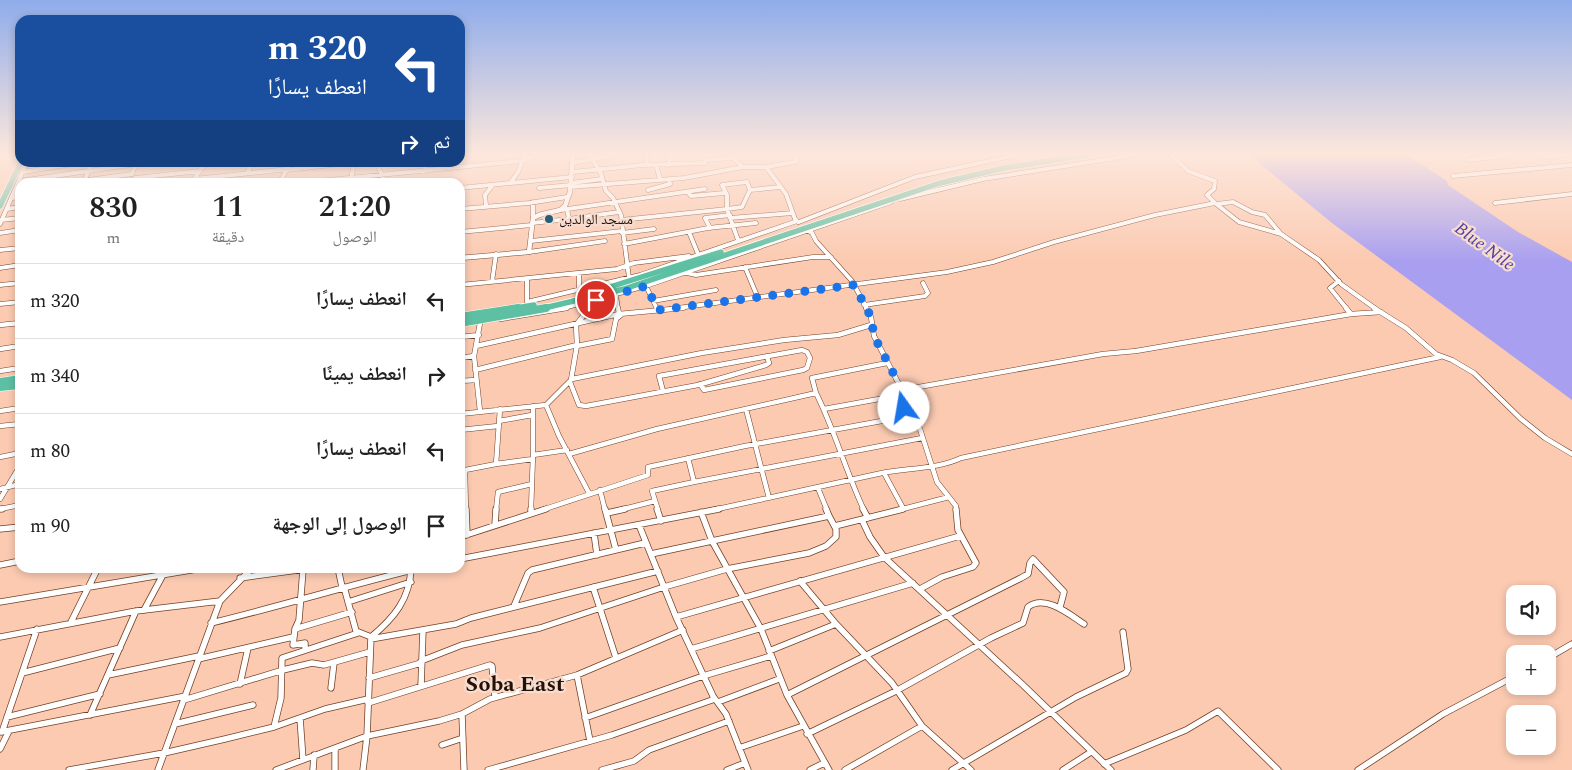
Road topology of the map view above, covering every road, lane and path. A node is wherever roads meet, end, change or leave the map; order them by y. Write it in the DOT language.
graph roads {
  1 [pos="8,189"];
  2 [pos="490,189"];
  3 [pos="569,189"];
  4 [pos="605,189"];
  5 [pos="653,189"];
  6 [pos="705,189"];
  7 [pos="723,189"];
  8 [pos="761,189"];
  9 [pos="782,189"];
  10 [pos="887,189"];
  11 [pos="912,189"];
  12 [pos="921,189"];
  13 [pos="941,189"];
  14 [pos="1214,189"];
  15 [pos="648,190"];
  16 [pos="750,190"];
  17 [pos="15,191"];
  18 [pos="688,192"];
  19 [pos="724,193"];
  20 [pos="1572,194"];
  21 [pos="567,197"];
  22 [pos="12,198"];
  23 [pos="15,198"];
  24 [pos="533,202"];
  25 [pos="616,203"];
  26 [pos="1216,203"];
  27 [pos="1494,203"];
  28 [pos="486,205"];
  29 [pos="0,206"];
  30 [pos="15,208"];
  31 [pos="465,208"];
  32 [pos="7,209"];
  33 [pos="564,209"];
  34 [pos="727,209"];
  35 [pos="619,212"];
  36 [pos="793,213"];
  37 [pos="730,216"];
  38 [pos="753,216"];
  39 [pos="15,219"];
  40 [pos="568,219"];
  41 [pos="621,220"];
  42 [pos="1,222"];
  43 [pos="532,222"];
  44 [pos="756,222"];
  45 [pos="733,225"];
  46 [pos="802,225"];
  47 [pos="710,228"];
  48 [pos="654,229"];
  49 [pos="15,231"];
  50 [pos="465,231"];
  51 [pos="622,232"];
  52 [pos="689,232"];
  53 [pos="0,233"];
  54 [pos="760,233"];
  55 [pos="1282,234"];
  56 [pos="738,240"];
  57 [pos="531,241"];
  58 [pos="605,241"];
  59 [pos="624,244"];
  60 [pos="15,248"];
  61 [pos="0,250"];
  62 [pos="529,252"];
  63 [pos="496,254"];
  64 [pos="696,255"];
  65 [pos="465,257"];
  66 [pos="831,257"];
  67 [pos="627,265"];
  68 [pos="15,266"];
  69 [pos="0,268"];
  70 [pos="745,268"];
  71 [pos="579,273"];
  72 [pos="687,273"];
  73 [pos="527,278"];
  74 [pos="630,278"];
  75 [pos="1339,281"];
  76 [pos="492,282"];
  77 [pos="923,282"];
  78 [pos="15,284"];
  79 [pos="465,285"];
  80 [pos="854,285"];
  81 [pos="0,286"];
  82 [pos="647,287"];
  83 [pos="716,290"];
  84 [pos="616,296"];
  85 [pos="758,298"];
  86 [pos="582,299"];
  87 [pos="654,301"];
  88 [pos="15,302"];
  89 [pos="0,304"];
  90 [pos="864,305"];
  91 [pos="658,310"];
  92 [pos="465,312"];
  93 [pos="1381,312"];
  94 [pos="621,314"];
  95 [pos="1351,314"];
  96 [pos="471,315"];
  97 [pos="465,316"];
  98 [pos="15,323"];
  99 [pos="465,323"];
  100 [pos="480,323"];
  101 [pos="578,323"];
  102 [pos="465,324"];
  103 [pos="0,325"];
  104 [pos="871,325"];
  105 [pos="479,335"];
  106 [pos="465,336"];
  107 [pos="476,346"];
  108 [pos="577,346"];
  109 [pos="15,347"];
  110 [pos="0,349"];
  111 [pos="474,356"];
  112 [pos="767,356"];
  113 [pos="465,357"];
  114 [pos="1442,357"];
  115 [pos="888,363"];
  116 [pos="15,369"];
  117 [pos="475,370"];
  118 [pos="0,371"];
  119 [pos="15,380"];
  120 [pos="476,380"];
  121 [pos="571,380"];
  122 [pos="465,381"];
  123 [pos="0,382"];
  124 [pos="700,384"];
  125 [pos="15,386"];
  126 [pos="0,387"];
  127 [pos="663,391"];
  128 [pos="816,393"];
  129 [pos="902,393"];
  130 [pos="546,405"];
  131 [pos="533,406"];
  132 [pos="15,409"];
  133 [pos="500,409"];
  134 [pos="746,409"];
  135 [pos="824,409"];
  136 [pos="0,411"];
  137 [pos="480,411"];
  138 [pos="465,413"];
  139 [pos="532,415"];
  140 [pos="909,416"];
  141 [pos="499,423"];
  142 [pos="15,424"];
  143 [pos="0,426"];
  144 [pos="465,429"];
  145 [pos="832,431"];
  146 [pos="922,438"];
  147 [pos="755,444"];
  148 [pos="568,452"];
  149 [pos="15,454"];
  150 [pos="840,454"];
  151 [pos="1572,454"];
  152 [pos="0,457"];
  153 [pos="533,457"];
  154 [pos="688,458"];
  155 [pos="496,464"];
  156 [pos="931,465"];
  157 [pos="761,468"];
  158 [pos="465,471"];
  159 [pos="884,473"];
  160 [pos="15,474"];
  161 [pos="850,481"];
  162 [pos="694,482"];
  163 [pos="532,484"];
  164 [pos="15,485"];
  165 [pos="7,487"];
  166 [pos="0,488"];
  167 [pos="818,488"];
  168 [pos="600,490"];
  169 [pos="589,493"];
  170 [pos="949,497"];
  171 [pos="769,498"];
  172 [pos="0,499"];
  173 [pos="655,501"];
  174 [pos="15,506"];
  175 [pos="903,508"];
  176 [pos="0,509"];
  177 [pos="701,512"];
  178 [pos="531,513"];
  179 [pos="607,513"];
  180 [pos="829,516"];
  181 [pos="465,518"];
  182 [pos="865,519"];
  183 [pos="660,520"];
  184 [pos="495,525"];
  185 [pos="639,525"];
  186 [pos="835,526"];
  187 [pos="15,528"];
  188 [pos="0,529"];
  189 [pos="612,530"];
  190 [pos="594,533"];
  191 [pos="467,535"];
  192 [pos="960,536"];
  193 [pos="712,540"];
  194 [pos="645,542"];
  195 [pos="616,550"];
  196 [pos="650,554"];
  197 [pos="597,555"];
  198 [pos="884,557"];
  199 [pos="465,558"];
  200 [pos="15,562"];
  201 [pos="0,565"];
  202 [pos="727,570"];
  203 [pos="658,571"];
  204 [pos="96,573"];
  205 [pos="157,573"];
  206 [pos="167,573"];
  207 [pos="246,573"];
  208 [pos="279,573"];
  209 [pos="303,573"];
  210 [pos="339,573"];
  211 [pos="397,573"];
  212 [pos="411,573"];
  213 [pos="394,574"];
  214 [pos="240,578"];
  215 [pos="800,580"];
  216 [pos="410,582"];
  217 [pos="913,583"];
  218 [pos="89,586"];
  219 [pos="343,587"];
  220 [pos="393,587"];
  221 [pos="593,587"];
  222 [pos="664,587"];
  223 [pos="920,589"];
  224 [pos="743,597"];
  225 [pos="300,599"];
  226 [pos="220,601"];
  227 [pos="0,602"];
  228 [pos="348,602"];
  229 [pos="514,606"];
  230 [pos="1060,607"];
  231 [pos="599,608"];
  232 [pos="823,608"];
  233 [pos="144,610"];
  234 [pos="136,611"];
  235 [pos="352,612"];
  236 [pos="947,614"];
  237 [pos="676,617"];
  238 [pos="71,622"];
  239 [pos="211,623"];
  240 [pos="836,624"];
  241 [pos="1084,624"];
  242 [pos="37,629"];
  243 [pos="295,629"];
  244 [pos="761,629"];
  245 [pos="422,630"];
  246 [pos="683,630"];
  247 [pos="1123,632"];
  248 [pos="358,633"];
  249 [pos="0,637"];
  250 [pos="293,637"];
  251 [pos="371,638"];
  252 [pos="1572,644"];
  253 [pos="979,646"];
  254 [pos="120,648"];
  255 [pos="248,648"];
  256 [pos="691,649"];
  257 [pos="305,650"];
  258 [pos="370,652"];
  259 [pos="770,653"];
  260 [pos="1556,653"];
  261 [pos="868,656"];
  262 [pos="198,657"];
  263 [pos="616,658"];
  264 [pos="421,662"];
  265 [pos="334,663"];
  266 [pos="283,670"];
  267 [pos="22,673"];
  268 [pos="108,675"];
  269 [pos="577,675"];
  270 [pos="704,676"];
  271 [pos="369,678"];
  272 [pos="779,679"];
  273 [pos="1506,681"];
  274 [pos="240,684"];
  275 [pos="421,686"];
  276 [pos="331,688"];
  277 [pos="896,691"];
  278 [pos="100,694"];
  279 [pos="787,694"];
  280 [pos="495,697"];
  281 [pos="185,698"];
  282 [pos="717,700"];
  283 [pos="368,701"];
  284 [pos="253,705"];
  285 [pos="1050,712"];
  286 [pos="462,714"];
  287 [pos="90,715"];
  288 [pos="7,717"];
  289 [pos="300,718"];
  290 [pos="585,718"];
  291 [pos="729,721"];
  292 [pos="175,724"];
  293 [pos="803,726"];
  294 [pos="922,726"];
  295 [pos="274,727"];
  296 [pos="3,732"];
  297 [pos="807,734"];
  298 [pos="367,736"];
  299 [pos="463,738"];
  300 [pos="590,742"];
  301 [pos="442,745"];
  302 [pos="335,748"];
  303 [pos="739,748"];
  304 [pos="0,749"];
  305 [pos="1091,752"];
  306 [pos="164,753"];
  307 [pos="314,755"];
  308 [pos="303,760"];
  309 [pos="964,762"];
  310 [pos="824,763"];
  311 [pos="1104,764"];
  312 [pos="746,766"];
  313 [pos="69,770"];
  314 [pos="158,770"];
  315 [pos="276,770"];
  316 [pos="313,770"];
  317 [pos="335,770"];
  318 [pos="363,770"];
  319 [pos="464,770"];
  320 [pos="488,770"];
  321 [pos="602,770"];
  322 [pos="728,770"];
  323 [pos="810,770"];
  324 [pos="828,770"];
  325 [pos="845,770"];
  326 [pos="952,770"];
  327 [pos="971,770"];
  328 [pos="1062,770"];
  329 [pos="1110,770"];
  330 [pos="1278,770"];
  331 [pos="1358,770"];
  1 -- 29 [label="highway"];
  2 -- 28 [label="street"];
  3 -- 21 [label="street"];
  4 -- 25 [label="street"];
  5 -- 15 [label="street"];
  6 -- 18 [label="street"];
  7 -- 19 [label="street"];
  8 -- 16 [label="street"];
  9 -- 36 [label="street"];
  10 -- 46 [label="street"];
  11 -- 46 [label="highway"];
  12 -- 46 [label="highway"];
  13 -- 46 [label="street"];
  14 -- 26 [label="street"];
  16 -- 34 [label="street"];
  17 -- 22 [label="street"];
  18 -- 19 [label="street"];
  18 -- 25 [label="street"];
  19 -- 34 [label="street"];
  20 -- 27 [label="street"];
  21 -- 24 [label="street"];
  21 -- 33 [label="street"];
  22 -- 23 [label="street"];
  22 -- 32 [label="street"];
  24 -- 28 [label="street"];
  24 -- 43 [label="street"];
  25 -- 33 [label="street"];
  25 -- 35 [label="street"];
  26 -- 55 [label="street"];
  26 -- 55 [label="street"];
  26 -- 80 [label="street"];
  28 -- 31 [label="street"];
  30 -- 32 [label="street"];
  32 -- 42 [label="street"];
  33 -- 40 [label="street"];
  33 -- 43 [label="street"];
  34 -- 37 [label="street"];
  34 -- 41 [label="street"];
  35 -- 40 [label="street"];
  35 -- 41 [label="street"];
  36 -- 38 [label="street"];
  36 -- 46 [label="street"];
  37 -- 38 [label="street"];
  37 -- 45 [label="street"];
  37 -- 47 [label="street"];
  38 -- 44 [label="street"];
  39 -- 42 [label="street"];
  40 -- 43 [label="street"];
  41 -- 51 [label="street"];
  43 -- 50 [label="street"];
  43 -- 57 [label="street"];
  44 -- 45 [label="street"];
  44 -- 54 [label="street"];
  45 -- 47 [label="street"];
  45 -- 56 [label="street"];
  46 -- 54 [label="street"];
  46 -- 66 [label="street"];
  46 -- 72 [label="street"];
  46 -- 86 [label="highway"];
  47 -- 52 [label="street"];
  48 -- 51 [label="street"];
  49 -- 53 [label="street"];
  51 -- 57 [label="street"];
  51 -- 59 [label="street"];
  52 -- 59 [label="street"];
  52 -- 64 [label="street"];
  54 -- 56 [label="street"];
  55 -- 75 [label="street"];
  56 -- 64 [label="street"];
  57 -- 62 [label="street"];
  58 -- 62 [label="street"];
  59 -- 67 [label="street"];
  60 -- 61 [label="street"];
  62 -- 63 [label="street"];
  63 -- 65 [label="street"];
  63 -- 76 [label="street"];
  64 -- 67 [label="street"];
  64 -- 74 [label="street"];
  66 -- 70 [label="street"];
  66 -- 80 [label="street"];
  67 -- 71 [label="street"];
  67 -- 74 [label="street"];
  68 -- 69 [label="street"];
  70 -- 72 [label="street"];
  70 -- 85 [label="street"];
  71 -- 73 [label="street"];
  71 -- 86 [label="street"];
  72 -- 82 [label="street"];
  73 -- 76 [label="street"];
  73 -- 86 [label="street"];
  74 -- 86 [label="street"];
  75 -- 93 [label="street"];
  75 -- 95 [label="street"];
  76 -- 79 [label="street"];
  77 -- 90 [label="street"];
  78 -- 81 [label="street"];
  80 -- 85 [label="street"];
  80 -- 90 [label="street"];
  82 -- 84 [label="street"];
  82 -- 86 [label="street"];
  82 -- 87 [label="street"];
  83 -- 87 [label="street"];
  84 -- 86 [label="street"];
  84 -- 94 [label="street"];
  85 -- 91 [label="street"];
  86 -- 96 [label="highway"];
  86 -- 99 [label="highway"];
  86 -- 100 [label="street"];
  86 -- 101 [label="street"];
  87 -- 91 [label="street"];
  88 -- 89 [label="street"];
  90 -- 104 [label="street"];
  91 -- 94 [label="street"];
  92 -- 96 [label="street"];
  93 -- 95 [label="street"];
  93 -- 114 [label="street"];
  94 -- 101 [label="street"];
  94 -- 108 [label="street"];
  95 -- 129 [label="street"];
  96 -- 97 [label="highway"];
  98 -- 103 [label="street"];
  100 -- 102 [label="street"];
  100 -- 105 [label="street"];
  101 -- 107 [label="street"];
  101 -- 108 [label="street"];
  104 -- 115 [label="street"];
  104 -- 121 [label="street"];
  105 -- 106 [label="street"];
  105 -- 107 [label="street"];
  107 -- 111 [label="street"];
  108 -- 117 [label="street"];
  108 -- 121 [label="street"];
  109 -- 110 [label="street"];
  111 -- 113 [label="street"];
  111 -- 117 [label="street"];
  112 -- 124 [label="street"];
  112 -- 124 [label="street"];
  112 -- 127 [label="street"];
  114 -- 151 [label="street"];
  114 -- 156 [label="street"];
  115 -- 128 [label="street"];
  115 -- 129 [label="street"];
  116 -- 118 [label="street"];
  117 -- 120 [label="street"];
  119 -- 123 [label="highway"];
  120 -- 122 [label="street"];
  120 -- 137 [label="street"];
  121 -- 127 [label="street"];
  121 -- 130 [label="street"];
  124 -- 127 [label="street"];
  125 -- 126 [label="highway"];
  128 -- 134 [label="street"];
  128 -- 135 [label="street"];
  129 -- 135 [label="street"];
  129 -- 140 [label="street"];
  130 -- 131 [label="street"];
  130 -- 148 [label="street"];
  131 -- 133 [label="street"];
  131 -- 139 [label="street"];
  132 -- 136 [label="street"];
  133 -- 137 [label="street"];
  133 -- 141 [label="street"];
  134 -- 147 [label="street"];
  134 -- 148 [label="street"];
  135 -- 145 [label="street"];
  137 -- 138 [label="street"];
  139 -- 141 [label="street"];
  139 -- 153 [label="street"];
  140 -- 145 [label="street"];
  140 -- 146 [label="street"];
  141 -- 144 [label="street"];
  141 -- 155 [label="street"];
  142 -- 143 [label="street"];
  145 -- 147 [label="street"];
  145 -- 150 [label="street"];
  146 -- 150 [label="street"];
  146 -- 156 [label="street"];
  147 -- 154 [label="street"];
  147 -- 157 [label="street"];
  148 -- 153 [label="street"];
  148 -- 169 [label="street"];
  149 -- 152 [label="street"];
  150 -- 157 [label="street"];
  150 -- 161 [label="street"];
  153 -- 155 [label="street"];
  153 -- 163 [label="street"];
  154 -- 162 [label="street"];
  154 -- 168 [label="street"];
  155 -- 158 [label="street"];
  156 -- 159 [label="street"];
  156 -- 170 [label="street"];
  157 -- 162 [label="street"];
  157 -- 171 [label="street"];
  159 -- 161 [label="street"];
  159 -- 175 [label="street"];
  160 -- 165 [label="street"];
  161 -- 167 [label="street"];
  161 -- 182 [label="street"];
  162 -- 173 [label="street"];
  163 -- 178 [label="street"];
  163 -- 184 [label="street"];
  164 -- 165 [label="street"];
  165 -- 166 [label="street"];
  165 -- 172 [label="street"];
  167 -- 171 [label="street"];
  167 -- 180 [label="street"];
  168 -- 169 [label="street"];
  168 -- 179 [label="street"];
  169 -- 178 [label="street"];
  170 -- 175 [label="street"];
  170 -- 192 [label="street"];
  171 -- 177 [label="street"];
  173 -- 179 [label="street"];
  173 -- 183 [label="street"];
  174 -- 176 [label="street"];
  175 -- 182 [label="street"];
  177 -- 183 [label="street"];
  177 -- 193 [label="street"];
  178 -- 184 [label="street"];
  179 -- 189 [label="street"];
  180 -- 186 [label="street"];
  180 -- 193 [label="street"];
  181 -- 191 [label="street"];
  182 -- 186 [label="street"];
  182 -- 198 [label="street"];
  183 -- 185 [label="street"];
  184 -- 191 [label="street"];
  185 -- 189 [label="street"];
  185 -- 194 [label="street"];
  186 -- 202 [label="street"];
  187 -- 188 [label="street"];
  189 -- 190 [label="street"];
  189 -- 195 [label="street"];
  190 -- 197 [label="street"];
  190 -- 199 [label="street"];
  192 -- 198 [label="street"];
  192 -- 223 [label="street"];
  193 -- 196 [label="street"];
  193 -- 202 [label="street"];
  194 -- 195 [label="street"];
  194 -- 196 [label="street"];
  195 -- 197 [label="street"];
  196 -- 203 [label="street"];
  197 -- 229 [label="street"];
  198 -- 215 [label="street"];
  198 -- 217 [label="street"];
  200 -- 201 [label="street"];
  202 -- 222 [label="street"];
  202 -- 224 [label="street"];
  203 -- 221 [label="street"];
  203 -- 222 [label="street"];
  204 -- 218 [label="street"];
  205 -- 218 [label="street"];
  206 -- 233 [label="street"];
  207 -- 214 [label="street"];
  208 -- 214 [label="street"];
  209 -- 225 [label="street"];
  210 -- 219 [label="street"];
  211 -- 213 [label="street"];
  212 -- 216 [label="street"];
  213 -- 219 [label="street"];
  213 -- 220 [label="street"];
  214 -- 226 [label="street"];
  215 -- 224 [label="street"];
  215 -- 232 [label="street"];
  216 -- 220 [label="street"];
  216 -- 251 [label="street"];
  217 -- 223 [label="street"];
  217 -- 232 [label="street"];
  218 -- 227 [label="street"];
  218 -- 238 [label="street"];
  219 -- 225 [label="street"];
  219 -- 228 [label="street"];
  220 -- 228 [label="street"];
  221 -- 229 [label="street"];
  221 -- 231 [label="street"];
  222 -- 231 [label="street"];
  222 -- 237 [label="street"];
  223 -- 236 [label="street"];
  224 -- 237 [label="street"];
  224 -- 244 [label="street"];
  225 -- 239 [label="street"];
  225 -- 243 [label="street"];
  226 -- 233 [label="street"];
  226 -- 239 [label="street"];
  228 -- 235 [label="street"];
  229 -- 245 [label="street"];
  230 -- 236 [label="street"];
  230 -- 241 [label="street"];
  230 -- 253 [label="street"];
  231 -- 263 [label="street"];
  231 -- 264 [label="street"];
  232 -- 240 [label="street"];
  232 -- 244 [label="street"];
  233 -- 234 [label="street"];
  234 -- 238 [label="street"];
  234 -- 254 [label="street"];
  235 -- 243 [label="street"];
  235 -- 248 [label="street"];
  236 -- 253 [label="street"];
  236 -- 261 [label="street"];
  237 -- 246 [label="street"];
  238 -- 242 [label="street"];
  239 -- 262 [label="street"];
  240 -- 259 [label="street"];
  240 -- 261 [label="street"];
  242 -- 249 [label="street"];
  242 -- 267 [label="street"];
  243 -- 250 [label="street"];
  244 -- 256 [label="street"];
  244 -- 259 [label="street"];
  245 -- 251 [label="street"];
  245 -- 264 [label="street"];
  246 -- 256 [label="street"];
  246 -- 263 [label="street"];
  247 -- 285 [label="street"];
  248 -- 251 [label="street"];
  248 -- 257 [label="street"];
  250 -- 255 [label="street"];
  250 -- 257 [label="street"];
  251 -- 258 [label="street"];
  252 -- 260 [label="street"];
  253 -- 277 [label="street"];
  253 -- 285 [label="street"];
  254 -- 267 [label="street"];
  254 -- 268 [label="street"];
  255 -- 262 [label="street"];
  255 -- 274 [label="street"];
  256 -- 270 [label="street"];
  257 -- 266 [label="street"];
  258 -- 265 [label="street"];
  258 -- 271 [label="street"];
  259 -- 270 [label="street"];
  259 -- 272 [label="street"];
  261 -- 277 [label="street"];
  261 -- 279 [label="street"];
  262 -- 268 [label="street"];
  262 -- 281 [label="street"];
  263 -- 269 [label="street"];
  264 -- 271 [label="street"];
  264 -- 275 [label="street"];
  265 -- 266 [label="street"];
  265 -- 276 [label="street"];
  266 -- 274 [label="street"];
  266 -- 295 [label="street"];
  267 -- 288 [label="street"];
  268 -- 278 [label="street"];
  269 -- 280 [label="street"];
  269 -- 290 [label="street"];
  270 -- 282 [label="street"];
  270 -- 290 [label="street"];
  271 -- 283 [label="street"];
  272 -- 279 [label="street"];
  272 -- 282 [label="street"];
  273 -- 331 [label="street"];
  274 -- 281 [label="street"];
  275 -- 280 [label="street"];
  275 -- 283 [label="street"];
  277 -- 294 [label="street"];
  277 -- 297 [label="street"];
  278 -- 287 [label="street"];
  278 -- 288 [label="street"];
  279 -- 293 [label="street"];
  280 -- 286 [label="street"];
  281 -- 287 [label="street"];
  281 -- 292 [label="street"];
  282 -- 291 [label="street"];
  282 -- 300 [label="street"];
  283 -- 289 [label="street"];
  283 -- 298 [label="street"];
  284 -- 292 [label="street"];
  285 -- 305 [label="street"];
  285 -- 309 [label="street"];
  286 -- 298 [label="street"];
  286 -- 299 [label="street"];
  287 -- 296 [label="street"];
  288 -- 296 [label="street"];
  289 -- 295 [label="street"];
  289 -- 308 [label="street"];
  290 -- 300 [label="street"];
  291 -- 303 [label="street"];
  291 -- 321 [label="street"];
  292 -- 306 [label="street"];
  293 -- 297 [label="street"];
  293 -- 303 [label="street"];
  294 -- 309 [label="street"];
  294 -- 325 [label="street"];
  295 -- 306 [label="street"];
  296 -- 304 [label="street"];
  297 -- 310 [label="street"];
  298 -- 302 [label="street"];
  298 -- 318 [label="street"];
  299 -- 301 [label="street"];
  299 -- 319 [label="street"];
  300 -- 320 [label="street"];
  302 -- 307 [label="street"];
  302 -- 317 [label="street"];
  303 -- 312 [label="street"];
  305 -- 311 [label="street"];
  305 -- 328 [label="street"];
  306 -- 313 [label="street"];
  306 -- 314 [label="street"];
  307 -- 308 [label="street"];
  307 -- 316 [label="street"];
  308 -- 315 [label="street"];
  309 -- 326 [label="street"];
  309 -- 327 [label="street"];
  310 -- 323 [label="street"];
  310 -- 324 [label="street"];
  311 -- 329 [label="street"];
  311 -- 330 [label="street"];
  312 -- 322 [label="street"];
}
